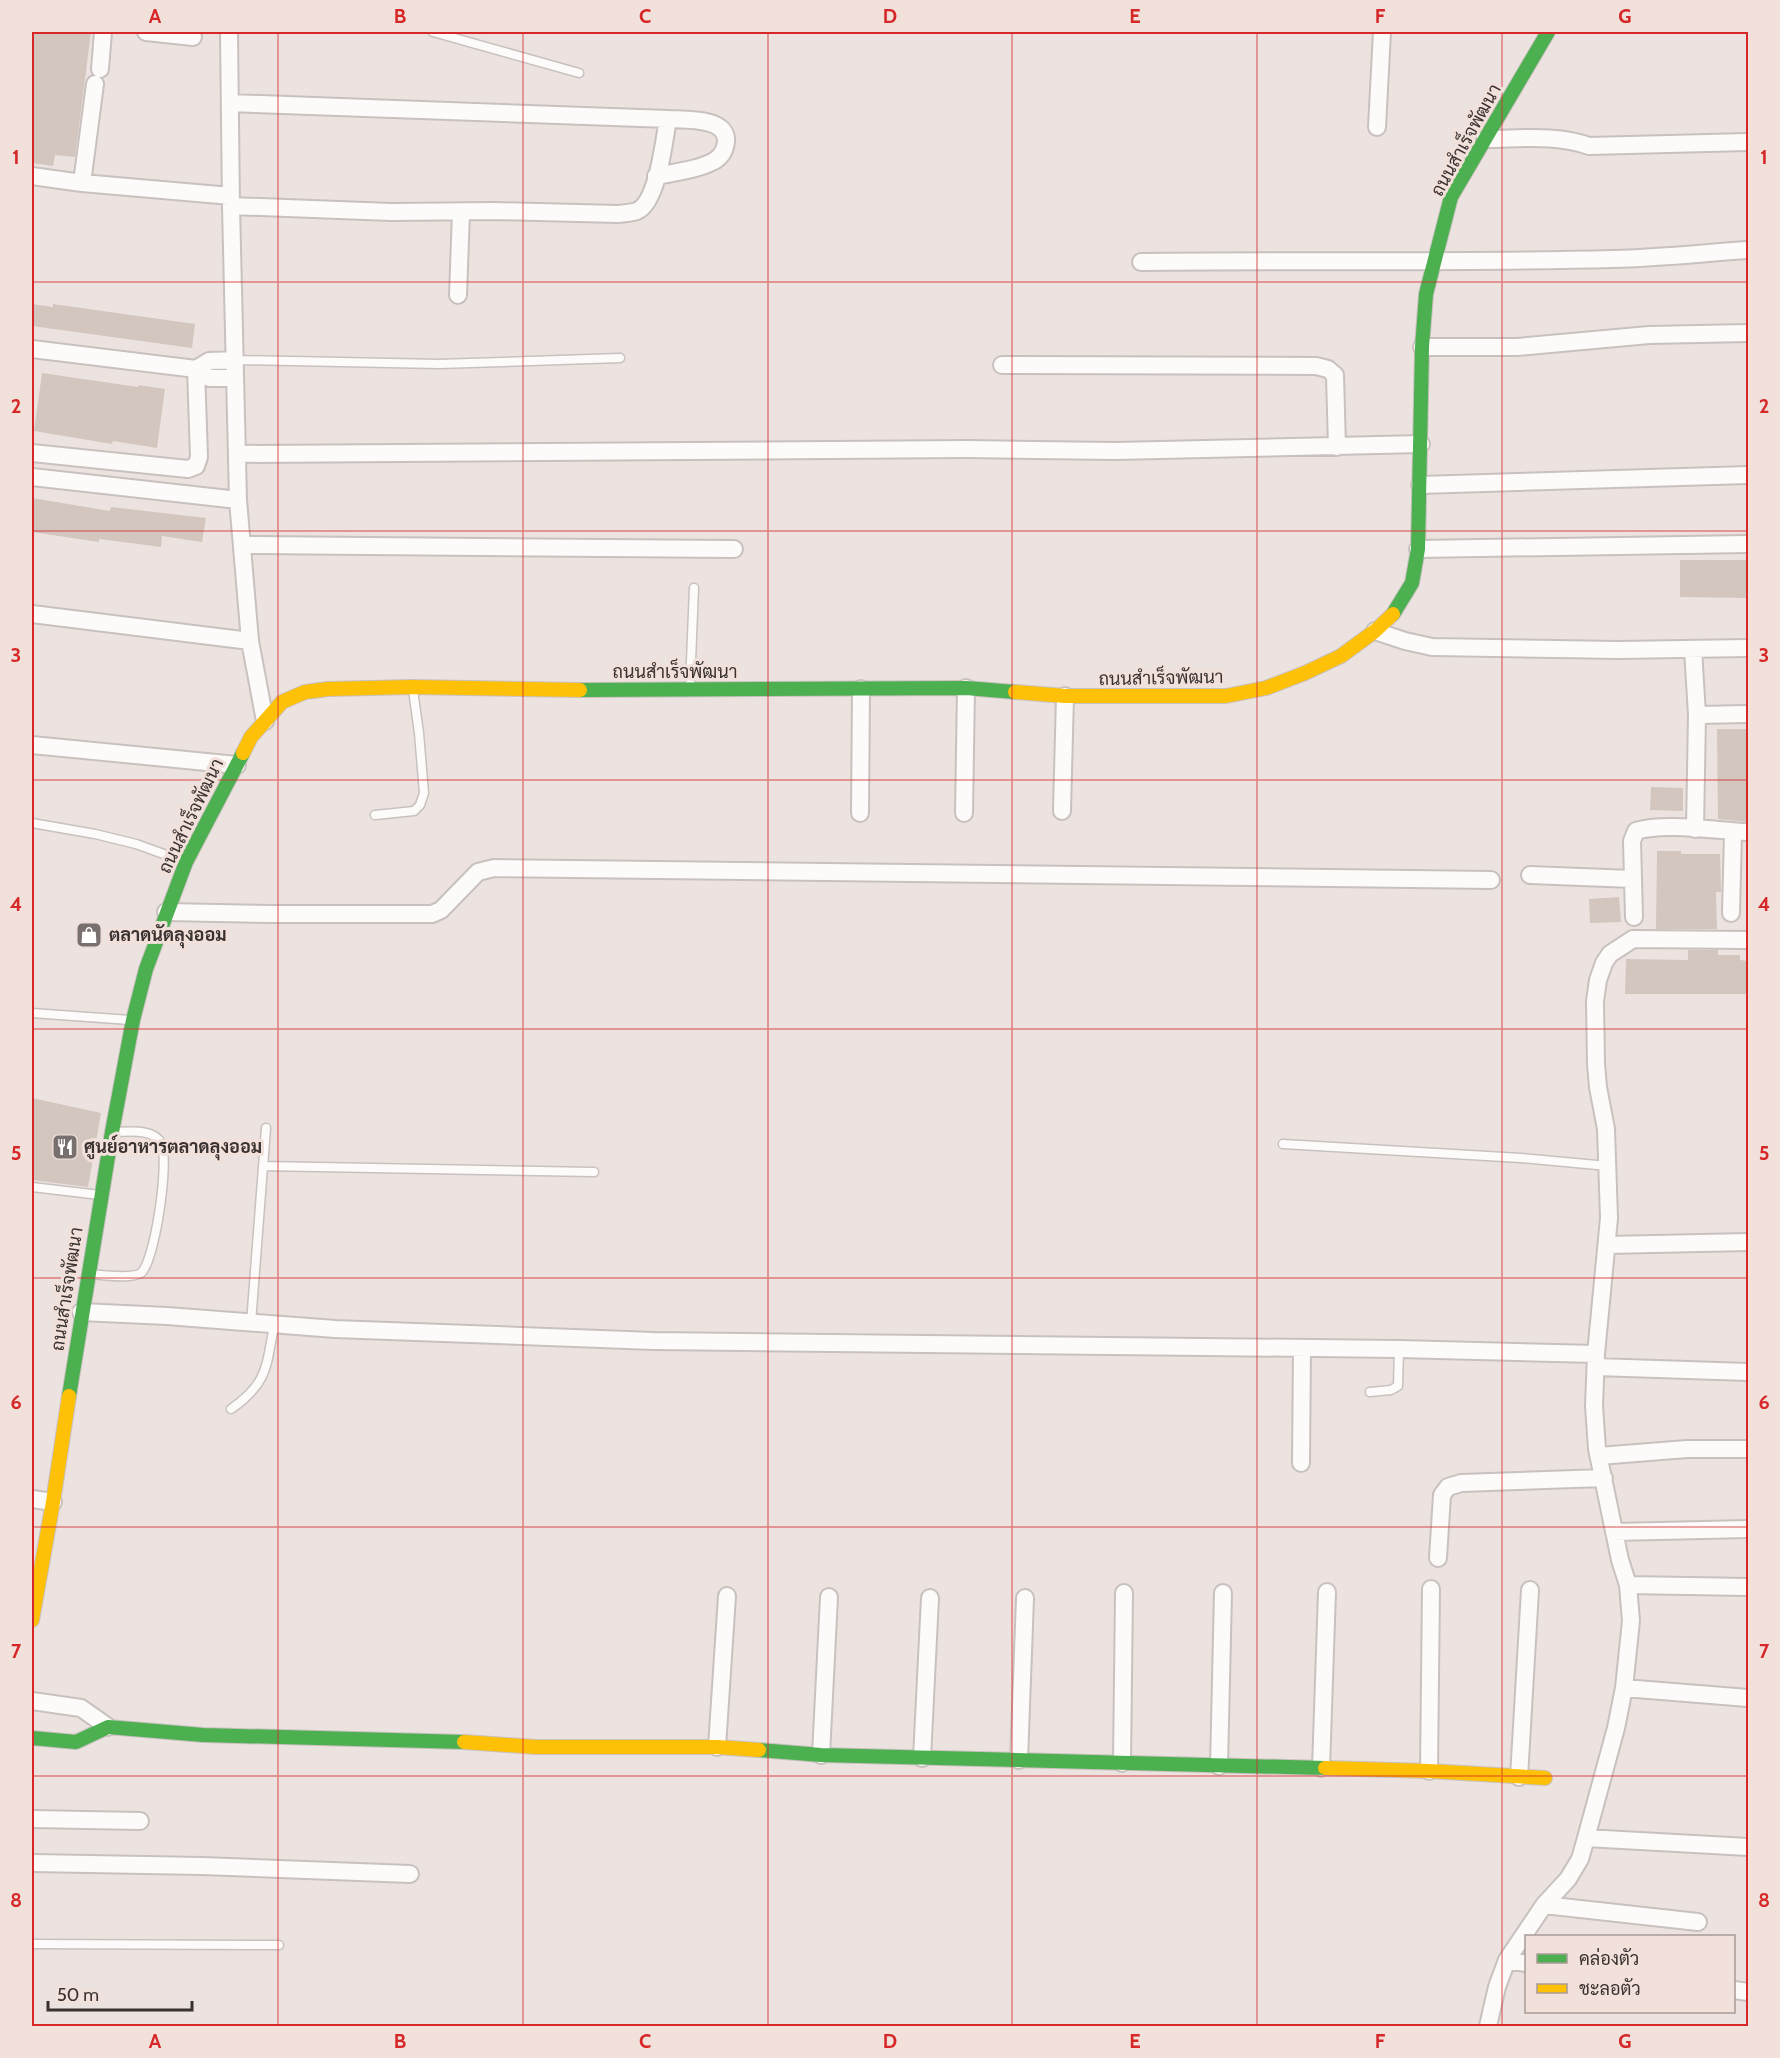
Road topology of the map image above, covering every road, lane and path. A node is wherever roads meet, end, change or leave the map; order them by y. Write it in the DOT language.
graph roads {
  1 [pos="103,32"];
  2 [pos="146,32"];
  3 [pos="229,32"];
  4 [pos="433,32"];
  5 [pos="1382,32"];
  6 [pos="1548,32"];
  7 [pos="193,37"];
  8 [pos="579,73"];
  9 [pos="230,103"];
  10 [pos="668,119"];
  11 [pos="1377,127"];
  12 [pos="1485,139"];
  13 [pos="1749,142"];
  14 [pos="32,176"];
  15 [pos="656,176"];
  16 [pos="82,183"];
  17 [pos="231,201"];
  18 [pos="461,212"];
  19 [pos="1749,250"];
  20 [pos="1435,261"];
  21 [pos="1141,262"];
  22 [pos="458,295"];
  23 [pos="1749,333"];
  24 [pos="1422,347"];
  25 [pos="32,349"];
  26 [pos="620,358"];
  27 [pos="235,360"];
  28 [pos="1002,365"];
  29 [pos="196,369"];
  30 [pos="235,378"];
  31 [pos="1421,444"];
  32 [pos="1337,447"];
  33 [pos="32,453"];
  34 [pos="237,454"];
  35 [pos="1749,475"];
  36 [pos="32,477"];
  37 [pos="1420,484"];
  38 [pos="238,500"];
  39 [pos="1749,544"];
  40 [pos="242,545"];
  41 [pos="734,549"];
  42 [pos="1418,549"];
  43 [pos="693,588"];
  44 [pos="32,614"];
  45 [pos="1375,631"];
  46 [pos="250,641"];
  47 [pos="1749,648"];
  48 [pos="1693,649"];
  49 [pos="412,687"];
  50 [pos="966,688"];
  51 [pos="861,689"];
  52 [pos="690,690"];
  53 [pos="1065,696"];
  54 [pos="1749,714"];
  55 [pos="1697,715"];
  56 [pos="265,721"];
  57 [pos="32,745"];
  58 [pos="237,765"];
  59 [pos="1062,811"];
  60 [pos="860,813"];
  61 [pos="964,813"];
  62 [pos="375,815"];
  63 [pos="32,823"];
  64 [pos="1695,829"];
  65 [pos="1741,832"];
  66 [pos="186,862"];
  67 [pos="1530,875"];
  68 [pos="1632,879"];
  69 [pos="1491,880"];
  70 [pos="166,912"];
  71 [pos="1731,913"];
  72 [pos="1634,917"];
  73 [pos="1749,940"];
  74 [pos="32,1013"];
  75 [pos="134,1020"];
  76 [pos="266,1128"];
  77 [pos="112,1132"];
  78 [pos="1283,1144"];
  79 [pos="264,1166"];
  80 [pos="1608,1166"];
  81 [pos="594,1172"];
  82 [pos="32,1187"];
  83 [pos="101,1195"];
  84 [pos="1749,1242"];
  85 [pos="1607,1245"];
  86 [pos="87,1274"];
  87 [pos="81,1312"];
  88 [pos="251,1323"];
  89 [pos="274,1326"];
  90 [pos="1302,1349"];
  91 [pos="1399,1349"];
  92 [pos="1596,1361"];
  93 [pos="1749,1372"];
  94 [pos="1370,1392"];
  95 [pos="231,1409"];
  96 [pos="1749,1449"];
  97 [pos="1599,1456"];
  98 [pos="1301,1463"];
  99 [pos="1604,1478"];
  100 [pos="32,1499"];
  101 [pos="53,1502"];
  102 [pos="1749,1529"];
  103 [pos="1614,1532"];
  104 [pos="1438,1558"];
  105 [pos="1628,1585"];
  106 [pos="1749,1587"];
  107 [pos="1431,1589"];
  108 [pos="1530,1590"];
  109 [pos="1327,1592"];
  110 [pos="1124,1593"];
  111 [pos="1223,1593"];
  112 [pos="727,1596"];
  113 [pos="829,1597"];
  114 [pos="930,1598"];
  115 [pos="1025,1598"];
  116 [pos="32,1620"];
  117 [pos="1624,1688"];
  118 [pos="1749,1698"];
  119 [pos="32,1701"];
  120 [pos="108,1727"];
  121 [pos="32,1738"];
  122 [pos="717,1747"];
  123 [pos="821,1755"];
  124 [pos="922,1758"];
  125 [pos="1019,1760"];
  126 [pos="1122,1763"];
  127 [pos="1219,1766"];
  128 [pos="1321,1768"];
  129 [pos="1429,1771"];
  130 [pos="1519,1776"];
  131 [pos="1545,1778"];
  132 [pos="32,1819"];
  133 [pos="140,1821"];
  134 [pos="1586,1838"];
  135 [pos="1749,1847"];
  136 [pos="32,1863"];
  137 [pos="410,1874"];
  138 [pos="1545,1905"];
  139 [pos="1698,1922"];
  140 [pos="32,1944"];
  141 [pos="279,1945"];
  142 [pos="1507,1960"];
  143 [pos="1525,1963"];
  144 [pos="1488,2026"];
  1 -- 16 [label="street"];
  2 -- 7 [label="street"];
  3 -- 9 [label="street"];
  4 -- 8 [label="lane"];
  5 -- 11 [label="street"];
  6 -- 12 [label="street, ถนนสำเร็จพัฒนา"];
  9 -- 10 [label="street"];
  9 -- 17 [label="street"];
  10 -- 15 [label="street"];
  10 -- 15 [label="street"];
  12 -- 13 [label="street"];
  12 -- 20 [label="street, ถนนสำเร็จพัฒนา"];
  14 -- 16 [label="street"];
  15 -- 18 [label="street"];
  16 -- 17 [label="street"];
  17 -- 18 [label="street"];
  17 -- 27 [label="street"];
  18 -- 22 [label="street"];
  19 -- 20 [label="street"];
  20 -- 21 [label="street"];
  20 -- 24 [label="street, ถนนสำเร็จพัฒนา"];
  23 -- 24 [label="street"];
  24 -- 31 [label="street, ถนนสำเร็จพัฒนา"];
  25 -- 29 [label="street"];
  26 -- 27 [label="lane"];
  27 -- 29 [label="street"];
  27 -- 30 [label="street"];
  28 -- 32 [label="street"];
  29 -- 30 [label="street"];
  29 -- 33 [label="street"];
  30 -- 34 [label="street"];
  31 -- 32 [label="street"];
  31 -- 37 [label="street, ถนนสำเร็จพัฒนา"];
  32 -- 34 [label="street"];
  34 -- 38 [label="street"];
  35 -- 37 [label="street"];
  36 -- 38 [label="street"];
  37 -- 42 [label="street, ถนนสำเร็จพัฒนา"];
  38 -- 40 [label="street"];
  39 -- 42 [label="street"];
  40 -- 41 [label="street"];
  40 -- 46 [label="street"];
  42 -- 45 [label="street, ถนนสำเร็จพัฒนา"];
  43 -- 52 [label="lane"];
  44 -- 46 [label="street"];
  45 -- 48 [label="street"];
  45 -- 53 [label="street, ถนนสำเร็จพัฒนา"];
  46 -- 56 [label="street"];
  47 -- 48 [label="street"];
  48 -- 55 [label="street"];
  49 -- 52 [label="street, ถนนสำเร็จพัฒนา"];
  49 -- 56 [label="street, ถนนสำเร็จพัฒนา"];
  49 -- 62 [label="lane"];
  50 -- 51 [label="street, ถนนสำเร็จพัฒนา"];
  50 -- 53 [label="street, ถนนสำเร็จพัฒนา"];
  50 -- 61 [label="street"];
  51 -- 52 [label="street, ถนนสำเร็จพัฒนา"];
  51 -- 60 [label="street"];
  53 -- 59 [label="street"];
  54 -- 55 [label="street"];
  55 -- 64 [label="street"];
  56 -- 58 [label="street, ถนนสำเร็จพัฒนา"];
  57 -- 58 [label="street"];
  58 -- 66 [label="street, ถนนสำเร็จพัฒนา"];
  63 -- 66 [label="lane"];
  64 -- 65 [label="street"];
  64 -- 68 [label="street"];
  65 -- 71 [label="street"];
  66 -- 70 [label="street, ถนนสำเร็จพัฒนา"];
  67 -- 68 [label="street"];
  68 -- 72 [label="street"];
  69 -- 70 [label="street"];
  70 -- 75 [label="street, ถนนสำเร็จพัฒนา"];
  73 -- 80 [label="street"];
  74 -- 75 [label="lane"];
  75 -- 77 [label="street, ถนนสำเร็จพัฒนา"];
  76 -- 79 [label="lane"];
  77 -- 83 [label="street, ถนนสำเร็จพัฒนา"];
  77 -- 86 [label="lane"];
  78 -- 80 [label="lane"];
  79 -- 81 [label="lane"];
  79 -- 88 [label="lane"];
  80 -- 85 [label="street"];
  82 -- 83 [label="lane"];
  83 -- 86 [label="street, ถนนสำเร็จพัฒนา"];
  84 -- 85 [label="street"];
  85 -- 92 [label="street"];
  86 -- 87 [label="street, ถนนสำเร็จพัฒนา"];
  87 -- 88 [label="street"];
  87 -- 101 [label="street, ถนนสำเร็จพัฒนา"];
  88 -- 89 [label="street"];
  89 -- 90 [label="street"];
  89 -- 95 [label="lane"];
  90 -- 91 [label="street"];
  90 -- 98 [label="street"];
  91 -- 92 [label="street"];
  91 -- 94 [label="lane"];
  92 -- 93 [label="street"];
  92 -- 97 [label="street"];
  96 -- 97 [label="street"];
  97 -- 99 [label="street"];
  99 -- 103 [label="street"];
  99 -- 104 [label="street"];
  100 -- 101 [label="street"];
  101 -- 116 [label="street, ถนนสำเร็จพัฒนา"];
  102 -- 103 [label="street"];
  103 -- 105 [label="street"];
  105 -- 106 [label="street"];
  105 -- 117 [label="street"];
  107 -- 129 [label="street"];
  108 -- 130 [label="street"];
  109 -- 128 [label="street"];
  110 -- 126 [label="street"];
  111 -- 127 [label="street"];
  112 -- 122 [label="street"];
  113 -- 123 [label="street"];
  114 -- 124 [label="street"];
  115 -- 125 [label="street"];
  117 -- 118 [label="street"];
  117 -- 134 [label="street"];
  119 -- 120 [label="street"];
  120 -- 121 [label="street"];
  120 -- 122 [label="street"];
  122 -- 123 [label="street"];
  123 -- 124 [label="street"];
  124 -- 125 [label="street"];
  125 -- 126 [label="street"];
  126 -- 127 [label="street"];
  127 -- 128 [label="street"];
  128 -- 129 [label="street"];
  129 -- 130 [label="street"];
  130 -- 131 [label="street"];
  132 -- 133 [label="street"];
  134 -- 135 [label="street"];
  134 -- 138 [label="street"];
  136 -- 137 [label="street"];
  138 -- 139 [label="street"];
  138 -- 142 [label="street"];
  140 -- 141 [label="lane"];
  142 -- 143 [label="street"];
  142 -- 144 [label="street"];
}
